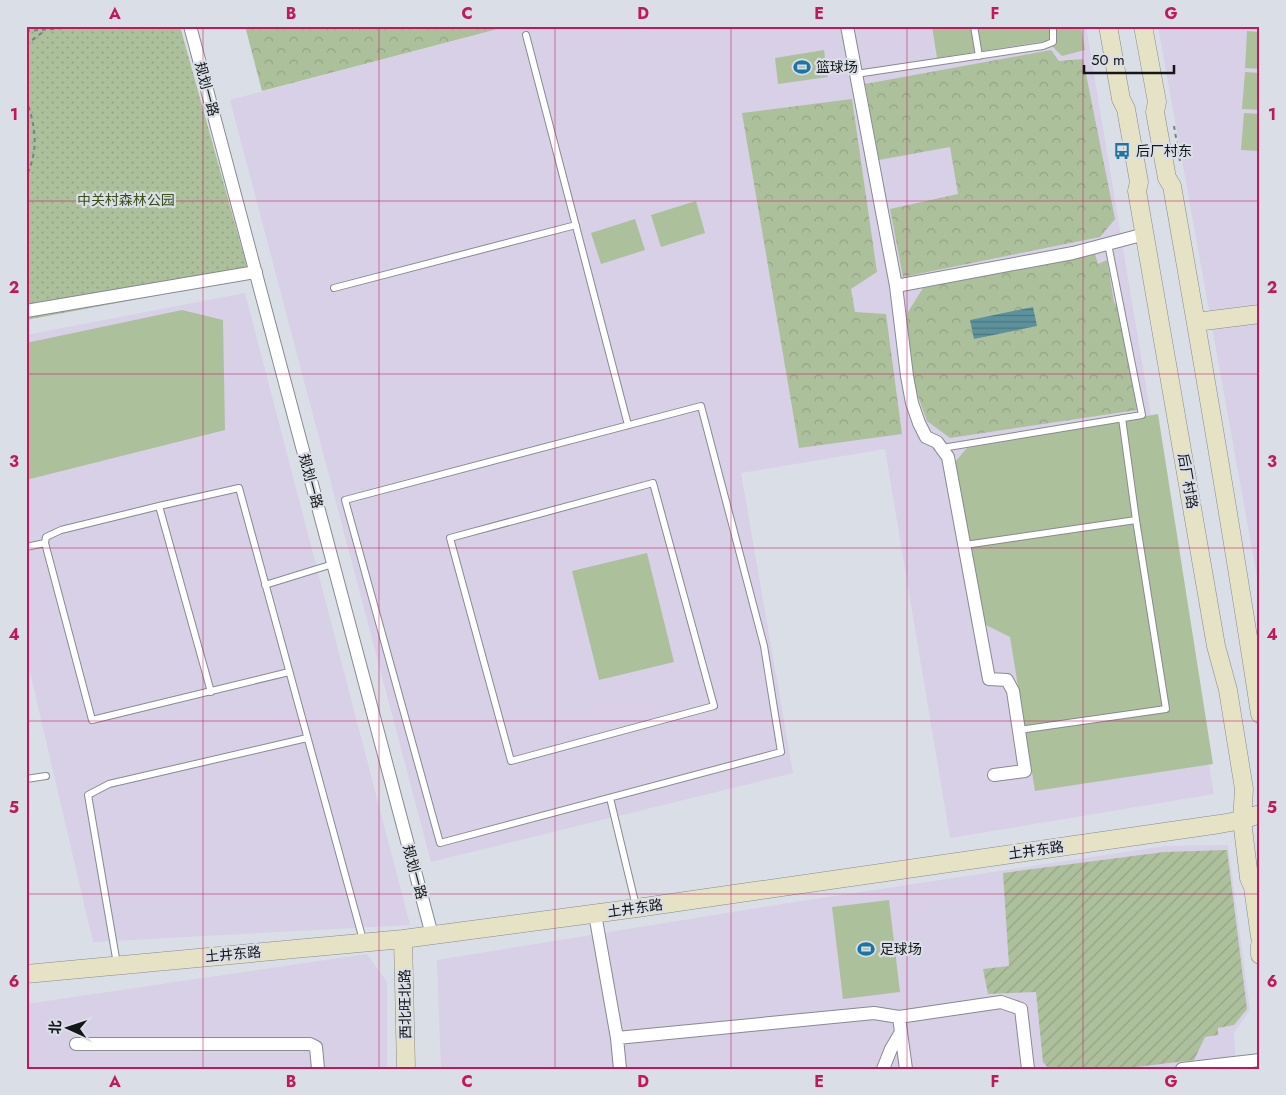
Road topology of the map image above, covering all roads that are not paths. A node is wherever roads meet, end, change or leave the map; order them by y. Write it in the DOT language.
graph roads {
  1 [pos="190,26"];
  2 [pos="847,26"];
  3 [pos="974,26"];
  4 [pos="1053,26"];
  5 [pos="1108,26"];
  6 [pos="1143,26"];
  7 [pos="526,35"];
  8 [pos="979,56"];
  9 [pos="856,74"];
  10 [pos="576,225"];
  11 [pos="1145,234"];
  12 [pos="1108,244"];
  13 [pos="256,272"];
  14 [pos="896,286"];
  15 [pos="334,288"];
  16 [pos="26,312"];
  17 [pos="1260,314"];
  18 [pos="1196,322"];
  19 [pos="1122,418"];
  20 [pos="628,425"];
  21 [pos="942,448"];
  22 [pos="159,506"];
  23 [pos="1136,520"];
  24 [pos="44,543"];
  25 [pos="965,545"];
  26 [pos="26,546"];
  27 [pos="333,564"];
  28 [pos="265,585"];
  29 [pos="289,672"];
  30 [pos="210,692"];
  31 [pos="1260,714"];
  32 [pos="1018,730"];
  33 [pos="307,738"];
  34 [pos="511,762"];
  35 [pos="994,775"];
  36 [pos="46,776"];
  37 [pos="26,779"];
  38 [pos="610,798"];
  39 [pos="1260,814"];
  40 [pos="1242,820"];
  41 [pos="637,908"];
  42 [pos="595,914"];
  43 [pos="432,935"];
  44 [pos="1260,937"];
  45 [pos="403,939"];
  46 [pos="364,942"];
  47 [pos="1260,946"];
  48 [pos="1260,955"];
  49 [pos="117,965"];
  50 [pos="26,974"];
  51 [pos="899,1017"];
  52 [pos="901,1032"];
  53 [pos="616,1038"];
  54 [pos="76,1044"];
  55 [pos="1260,1060"];
  56 [pos="318,1069"];
  57 [pos="406,1069"];
  58 [pos="620,1069"];
  59 [pos="882,1069"];
  60 [pos="906,1069"];
  61 [pos="1028,1069"];
  62 [pos="1182,1069"];
  1 -- 13 [label="street, 规划一路"];
  2 -- 9 [label="street"];
  3 -- 8 [label="lane"];
  4 -- 8 [label="lane"];
  5 -- 11 [label="main road, 后厂村路"];
  6 -- 18 [label="main road"];
  7 -- 10 [label="lane"];
  8 -- 9 [label="lane"];
  9 -- 14 [label="street"];
  10 -- 15 [label="lane"];
  10 -- 20 [label="lane"];
  11 -- 12 [label="street"];
  11 -- 40 [label="main road, 后厂村路"];
  12 -- 14 [label="street"];
  12 -- 19 [label="lane"];
  13 -- 16 [label="street"];
  13 -- 27 [label="street, 规划一路"];
  14 -- 21 [label="street"];
  17 -- 18 [label="main road"];
  18 -- 31 [label="main road"];
  19 -- 21 [label="lane"];
  19 -- 23 [label="lane"];
  20 -- 38 [label="lane"];
  20 -- 38 [label="lane"];
  21 -- 25 [label="street"];
  22 -- 24 [label="lane"];
  22 -- 28 [label="lane"];
  22 -- 30 [label="lane"];
  23 -- 25 [label="lane"];
  23 -- 32 [label="lane"];
  24 -- 26 [label="lane"];
  24 -- 30 [label="lane"];
  25 -- 32 [label="street"];
  27 -- 28 [label="lane"];
  27 -- 43 [label="street, 规划一路"];
  28 -- 29 [label="lane"];
  29 -- 30 [label="lane"];
  29 -- 33 [label="lane"];
  32 -- 35 [label="street"];
  33 -- 46 [label="lane"];
  33 -- 49 [label="lane"];
  34 -- 34 [label="lane"];
  36 -- 37 [label="lane"];
  38 -- 41 [label="lane"];
  39 -- 40 [label="main road, 土井东路"];
  40 -- 41 [label="main road, 土井东路"];
  40 -- 44 [label="main road, 后厂村路"];
  41 -- 42 [label="main road, 土井东路"];
  42 -- 43 [label="main road, 土井东路"];
  42 -- 53 [label="street"];
  43 -- 45 [label="main road, 土井东路"];
  45 -- 46 [label="main road, 土井东路"];
  45 -- 57 [label="main road, 西北旺北路"];
  46 -- 49 [label="main road, 土井东路"];
  47 -- 48 [label="main road"];
  49 -- 50 [label="main road, 土井东路"];
  51 -- 52 [label="street"];
  51 -- 53 [label="street"];
  51 -- 61 [label="street"];
  52 -- 59 [label="street"];
  52 -- 60 [label="street"];
  53 -- 58 [label="street"];
  54 -- 56 [label="street"];
  55 -- 62 [label="street"];
}
